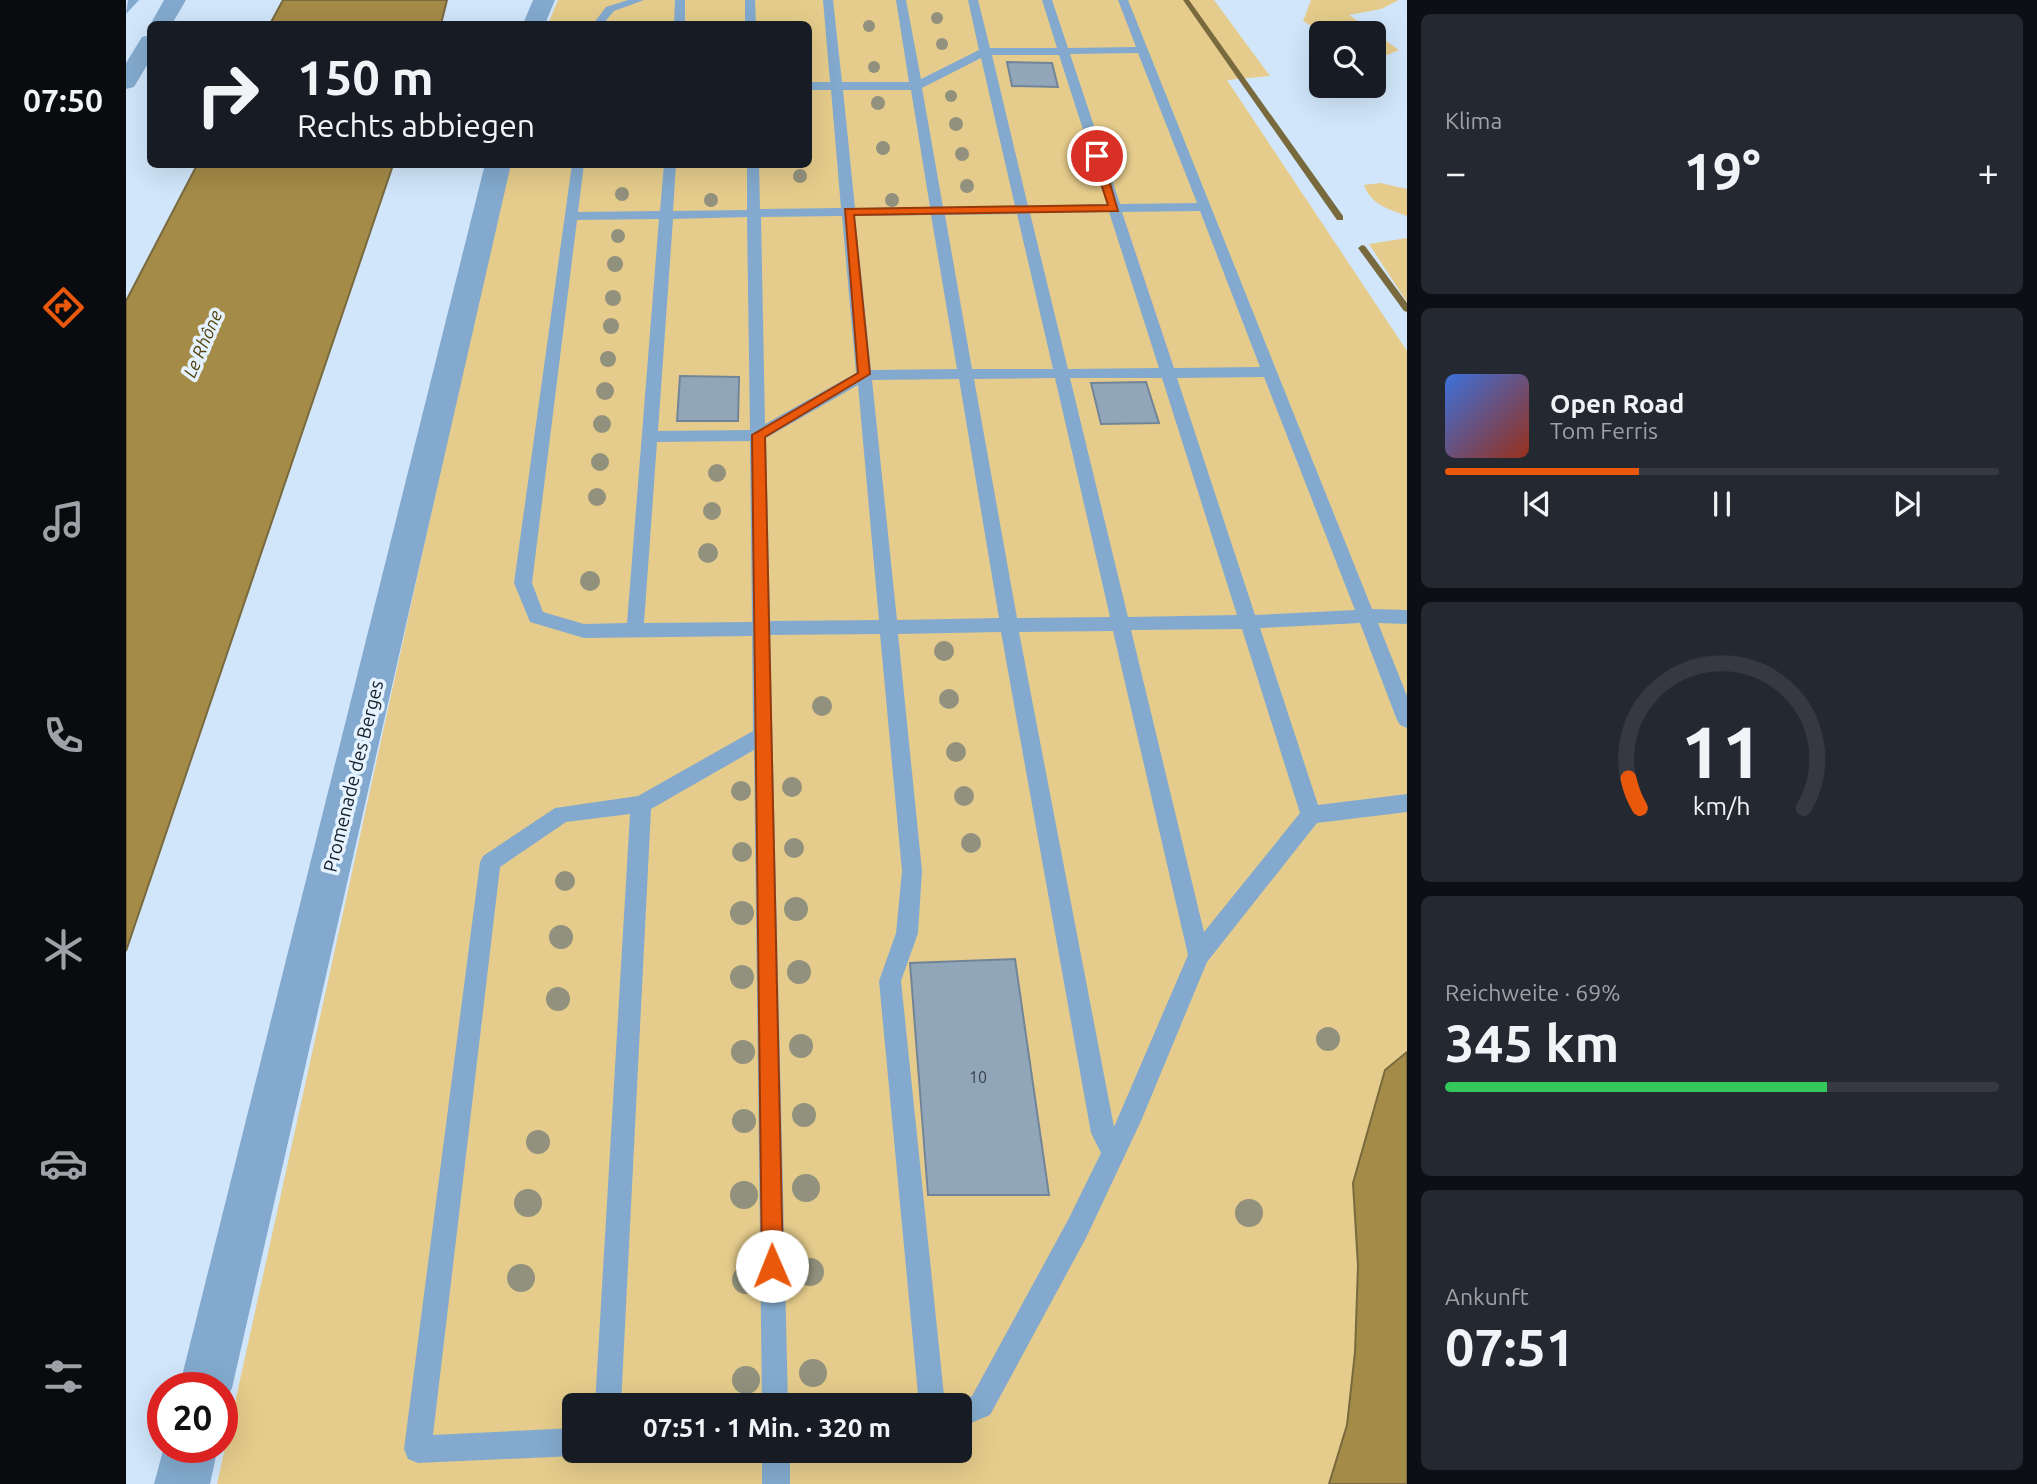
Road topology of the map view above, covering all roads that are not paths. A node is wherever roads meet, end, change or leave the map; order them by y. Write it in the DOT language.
graph roads {
  1 [pos="134,0"];
  2 [pos="175,0"];
  3 [pos="544,0"];
  4 [pos="639,0"];
  5 [pos="680,0"];
  6 [pos="750,0"];
  7 [pos="828,0"];
  8 [pos="901,0"];
  9 [pos="973,0"];
  10 [pos="1047,0"];
  11 [pos="1124,0"];
  12 [pos="126,11"];
  13 [pos="163,21"];
  14 [pos="535,21"];
  15 [pos="600,21"];
  16 [pos="680,21"];
  17 [pos="751,21"];
  18 [pos="147,47"];
  19 [pos="1143,50"];
  20 [pos="1063,51"];
  21 [pos="985,52"];
  22 [pos="126,82"];
  23 [pos="812,86"];
  24 [pos="836,86"];
  25 [pos="916,86"];
  26 [pos="497,168"];
  27 [pos="577,168"];
  28 [pos="670,168"];
  29 [pos="753,168"];
  30 [pos="1204,207"];
  31 [pos="1114,208"];
  32 [pos="1022,209"];
  33 [pos="937,211"];
  34 [pos="848,212"];
  35 [pos="754,213"];
  36 [pos="666,214"];
  37 [pos="571,215"];
  38 [pos="1269,372"];
  39 [pos="1061,373"];
  40 [pos="1167,373"];
  41 [pos="864,374"];
  42 [pos="966,374"];
  43 [pos="758,435"];
  44 [pos="650,437"];
  45 [pos="1366,616"];
  46 [pos="1407,617"];
  47 [pos="1248,622"];
  48 [pos="1120,623"];
  49 [pos="1009,625"];
  50 [pos="888,626"];
  51 [pos="762,628"];
  52 [pos="635,630"];
  53 [pos="1407,720"];
  54 [pos="763,735"];
  55 [pos="1407,803"];
  56 [pos="641,804"];
  57 [pos="1311,815"];
  58 [pos="1199,955"];
  59 [pos="1112,1152"];
  60 [pos="209,1372"];
  61 [pos="609,1393"];
  62 [pos="775,1393"];
  63 [pos="931,1393"];
  64 [pos="972,1410"];
  65 [pos="562,1443"];
  66 [pos="187,1463"];
  67 [pos="776,1463"];
  68 [pos="182,1484"];
  69 [pos="776,1484"];
  1 -- 12 [label="lane"];
  2 -- 13 [label="street"];
  3 -- 14 [label="street"];
  4 -- 15 [label="lane"];
  5 -- 16 [label="lane"];
  6 -- 17 [label="lane"];
  7 -- 24 [label="lane"];
  8 -- 25 [label="lane"];
  9 -- 21 [label="lane"];
  10 -- 20 [label="lane"];
  11 -- 19 [label="lane"];
  18 -- 22 [label="street"];
  19 -- 20 [label="lane"];
  19 -- 30 [label="lane"];
  20 -- 21 [label="lane"];
  20 -- 31 [label="lane"];
  21 -- 25 [label="lane"];
  21 -- 32 [label="lane"];
  23 -- 24 [label="lane"];
  24 -- 25 [label="lane"];
  24 -- 34 [label="lane"];
  25 -- 33 [label="lane"];
  26 -- 60 [label="street, Promenade des Berges"];
  27 -- 37 [label="lane"];
  28 -- 36 [label="lane"];
  29 -- 35 [label="lane"];
  30 -- 31 [label="lane"];
  30 -- 38 [label="lane"];
  31 -- 32 [label="lane"];
  31 -- 40 [label="lane"];
  32 -- 33 [label="lane"];
  32 -- 39 [label="lane"];
  33 -- 34 [label="lane"];
  33 -- 42 [label="lane"];
  34 -- 35 [label="lane"];
  34 -- 41 [label="lane"];
  35 -- 36 [label="lane"];
  35 -- 43 [label="lane"];
  36 -- 37 [label="lane"];
  36 -- 44 [label="lane"];
  37 -- 52 [label="lane"];
  38 -- 40 [label="lane"];
  38 -- 45 [label="lane"];
  39 -- 40 [label="lane"];
  39 -- 42 [label="lane"];
  39 -- 48 [label="lane"];
  40 -- 47 [label="lane"];
  41 -- 42 [label="lane"];
  41 -- 43 [label="lane"];
  41 -- 50 [label="lane"];
  42 -- 49 [label="lane"];
  43 -- 44 [label="lane"];
  43 -- 51 [label="lane"];
  44 -- 52 [label="lane"];
  45 -- 46 [label="lane"];
  45 -- 47 [label="lane"];
  45 -- 53 [label="lane"];
  47 -- 48 [label="lane"];
  47 -- 57 [label="lane"];
  48 -- 49 [label="lane"];
  48 -- 58 [label="lane"];
  49 -- 50 [label="lane"];
  49 -- 59 [label="lane"];
  50 -- 51 [label="lane"];
  50 -- 63 [label="lane"];
  51 -- 52 [label="lane"];
  51 -- 54 [label="lane"];
  54 -- 56 [label="lane"];
  54 -- 62 [label="lane"];
  55 -- 57 [label="lane"];
  56 -- 61 [label="lane"];
  56 -- 65 [label="lane"];
  57 -- 58 [label="lane"];
  58 -- 59 [label="lane"];
  59 -- 64 [label="lane"];
  66 -- 68 [label="street"];
  67 -- 69 [label="lane"];
}
